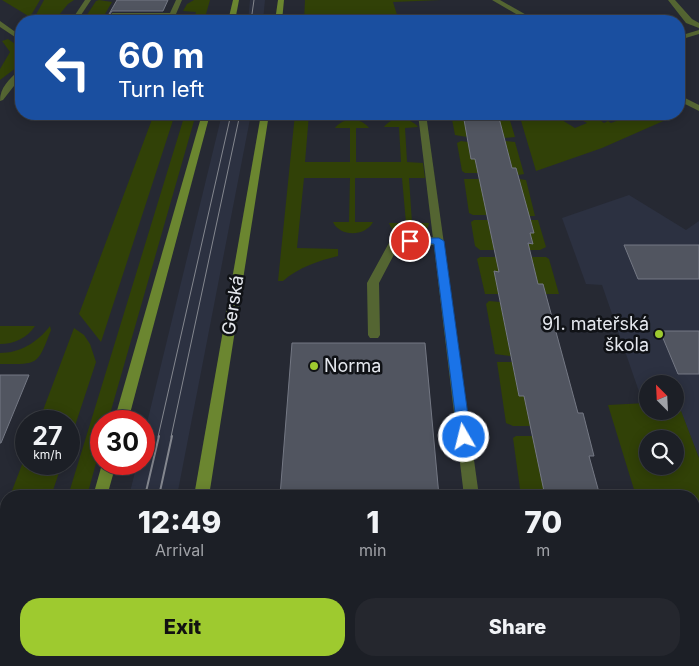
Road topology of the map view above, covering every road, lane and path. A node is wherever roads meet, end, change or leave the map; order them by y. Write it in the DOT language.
graph roads {
  1 [pos="88,0"];
  2 [pos="178,0"];
  3 [pos="236,0"];
  4 [pos="281,0"];
  5 [pos="495,0"];
  6 [pos="671,0"];
  7 [pos="78,15"];
  8 [pos="172,15"];
  9 [pos="232,15"];
  10 [pos="280,15"];
  11 [pos="522,15"];
  12 [pos="685,15"];
  13 [pos="685,15"];
  14 [pos="0,24"];
  15 [pos="699,26"];
  16 [pos="699,32"];
  17 [pos="15,35"];
  18 [pos="685,36"];
  19 [pos="15,78"];
  20 [pos="0,98"];
  21 [pos="685,101"];
  22 [pos="699,108"];
  23 [pos="204,120"];
  24 [pos="264,120"];
  25 [pos="423,120"];
  26 [pos="439,241"];
  27 [pos="374,335"];
  28 [pos="124,410"];
  29 [pos="107,475"];
  30 [pos="102,490"];
  31 [pos="202,490"];
  32 [pos="471,490"];
  1 -- 7 [label="street"];
  2 -- 8 [label="street"];
  3 -- 9 [label="street"];
  4 -- 10 [label="street"];
  5 -- 11 [label="street"];
  6 -- 12 [label="street"];
  13 -- 15 [label="street"];
  14 -- 17 [label="street"];
  16 -- 18 [label="street"];
  19 -- 20 [label="street"];
  21 -- 22 [label="street"];
  23 -- 28 [label="street"];
  24 -- 31 [label="street, Gerská"];
  25 -- 26 [label="street"];
  26 -- 27 [label="street"];
  26 -- 32 [label="street"];
  29 -- 30 [label="street"];
}
